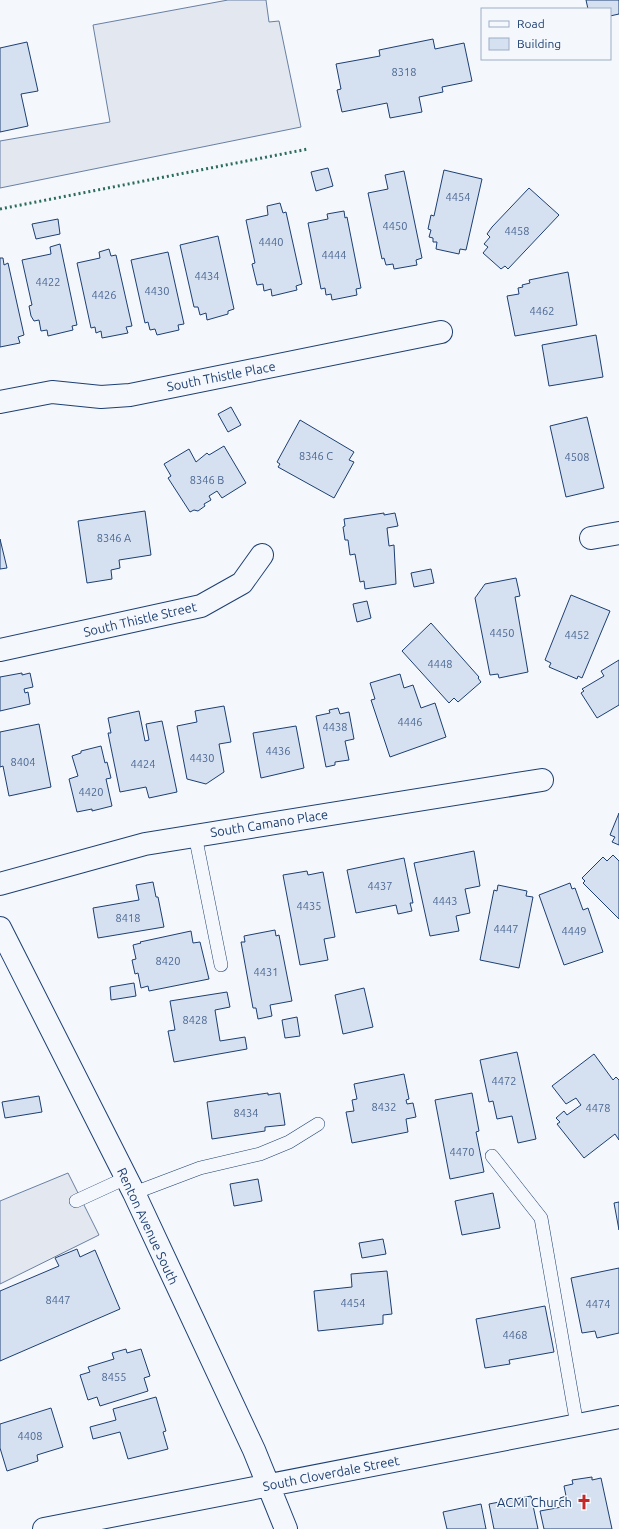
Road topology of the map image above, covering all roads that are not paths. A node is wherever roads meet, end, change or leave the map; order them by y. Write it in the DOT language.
graph roads {
  1 [pos="441,332"];
  2 [pos="0,402"];
  3 [pos="619,533"];
  4 [pos="591,538"];
  5 [pos="262,555"];
  6 [pos="0,650"];
  7 [pos="542,780"];
  8 [pos="195,835"];
  9 [pos="0,884"];
  10 [pos="0,928"];
  11 [pos="221,966"];
  12 [pos="318,1124"];
  13 [pos="492,1156"];
  14 [pos="130,1186"];
  15 [pos="76,1201"];
  16 [pos="619,1417"];
  17 [pos="577,1425"];
  18 [pos="269,1486"];
  19 [pos="44,1529"];
  20 [pos="286,1529"];
  1 -- 2 [label="street, South Thistle Place"];
  3 -- 4 [label="street"];
  5 -- 6 [label="street, South Thistle Street"];
  7 -- 8 [label="street, South Camano Place"];
  8 -- 9 [label="street, South Camano Place"];
  8 -- 11 [label="lane"];
  10 -- 14 [label="street, Renton Avenue South"];
  12 -- 14 [label="lane"];
  13 -- 17 [label="lane"];
  14 -- 15 [label="lane"];
  14 -- 18 [label="street, Renton Avenue South"];
  16 -- 17 [label="street, South Cloverdale Street"];
  17 -- 18 [label="street, South Cloverdale Street"];
  18 -- 19 [label="street, South Cloverdale Street"];
  18 -- 20 [label="street, Renton Avenue South"];
}
